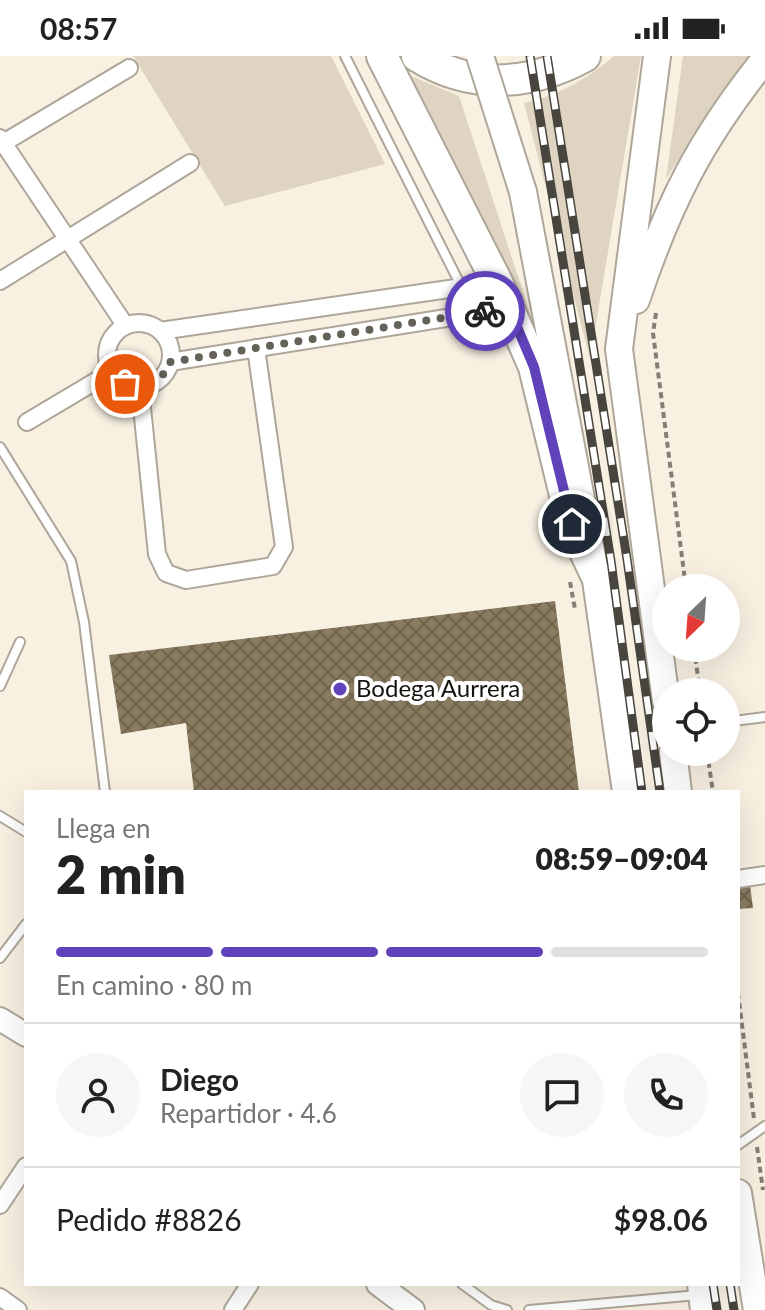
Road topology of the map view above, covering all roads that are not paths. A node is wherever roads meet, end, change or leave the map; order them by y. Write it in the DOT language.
graph roads {
  1 [pos="345,56"];
  2 [pos="382,56"];
  3 [pos="417,56"];
  4 [pos="480,56"];
  5 [pos="585,56"];
  6 [pos="657,56"];
  7 [pos="765,59"];
  8 [pos="129,68"];
  9 [pos="1,142"];
  10 [pos="190,163"];
  11 [pos="68,240"];
  12 [pos="0,281"];
  13 [pos="461,286"];
  14 [pos="503,295"];
  15 [pos="347,305"];
  16 [pos="125,325"];
  17 [pos="160,331"];
  18 [pos="350,332"];
  19 [pos="256,348"];
  20 [pos="619,349"];
  21 [pos="170,362"];
  22 [pos="111,372"];
  23 [pos="140,388"];
  24 [pos="27,422"];
  25 [pos="0,447"];
  26 [pos="595,573"];
  27 [pos="20,642"];
  28 [pos="663,678"];
  29 [pos="0,686"];
  30 [pos="765,717"];
  31 [pos="740,720"];
  32 [pos="675,766"];
  33 [pos="105,790"];
  34 [pos="626,790"];
  35 [pos="678,790"];
  36 [pos="0,816"];
  37 [pos="24,831"];
  38 [pos="765,875"];
  39 [pos="740,879"];
  40 [pos="24,927"];
  41 [pos="0,958"];
  42 [pos="0,1019"];
  43 [pos="24,1030"];
  44 [pos="765,1126"];
  45 [pos="740,1144"];
  46 [pos="24,1169"];
  47 [pos="751,1193"];
  48 [pos="0,1205"];
  49 [pos="249,1286"];
  50 [pos="381,1286"];
  51 [pos="465,1286"];
  52 [pos="702,1296"];
  53 [pos="0,1297"];
  54 [pos="759,1302"];
  55 [pos="18,1310"];
  56 [pos="233,1310"];
  57 [pos="413,1310"];
  58 [pos="507,1310"];
  59 [pos="529,1310"];
  1 -- 13 [label="lane"];
  2 -- 14 [label="highway"];
  3 -- 5 [label="highway"];
  4 -- 26 [label="main road, bridge"];
  6 -- 20 [label="main road"];
  7 -- 20 [label="main road"];
  8 -- 9 [label="street"];
  9 -- 11 [label="street"];
  10 -- 11 [label="street"];
  11 -- 12 [label="street"];
  11 -- 16 [label="street"];
  13 -- 14 [label="street"];
  13 -- 15 [label="street"];
  14 -- 18 [label="street"];
  14 -- 26 [label="highway"];
  15 -- 17 [label="street"];
  15 -- 18 [label="street"];
  16 -- 17 [label="street"];
  16 -- 22 [label="street"];
  17 -- 21 [label="street"];
  18 -- 19 [label="street"];
  19 -- 21 [label="street"];
  19 -- 23 [label="street"];
  20 -- 28 [label="main road"];
  21 -- 23 [label="street"];
  22 -- 23 [label="street"];
  22 -- 24 [label="street"];
  25 -- 33 [label="lane"];
  26 -- 34 [label="main road"];
  27 -- 29 [label="lane"];
  30 -- 31 [label="lane"];
  32 -- 35 [label="main road"];
  36 -- 37 [label="lane"];
  38 -- 39 [label="street"];
  40 -- 41 [label="lane"];
  42 -- 43 [label="street"];
  44 -- 45 [label="lane"];
  46 -- 48 [label="street"];
  47 -- 54 [label="main road"];
  49 -- 56 [label="street"];
  50 -- 57 [label="street"];
  51 -- 58 [label="lane"];
  52 -- 59 [label="lane"];
  53 -- 55 [label="street"];
}
